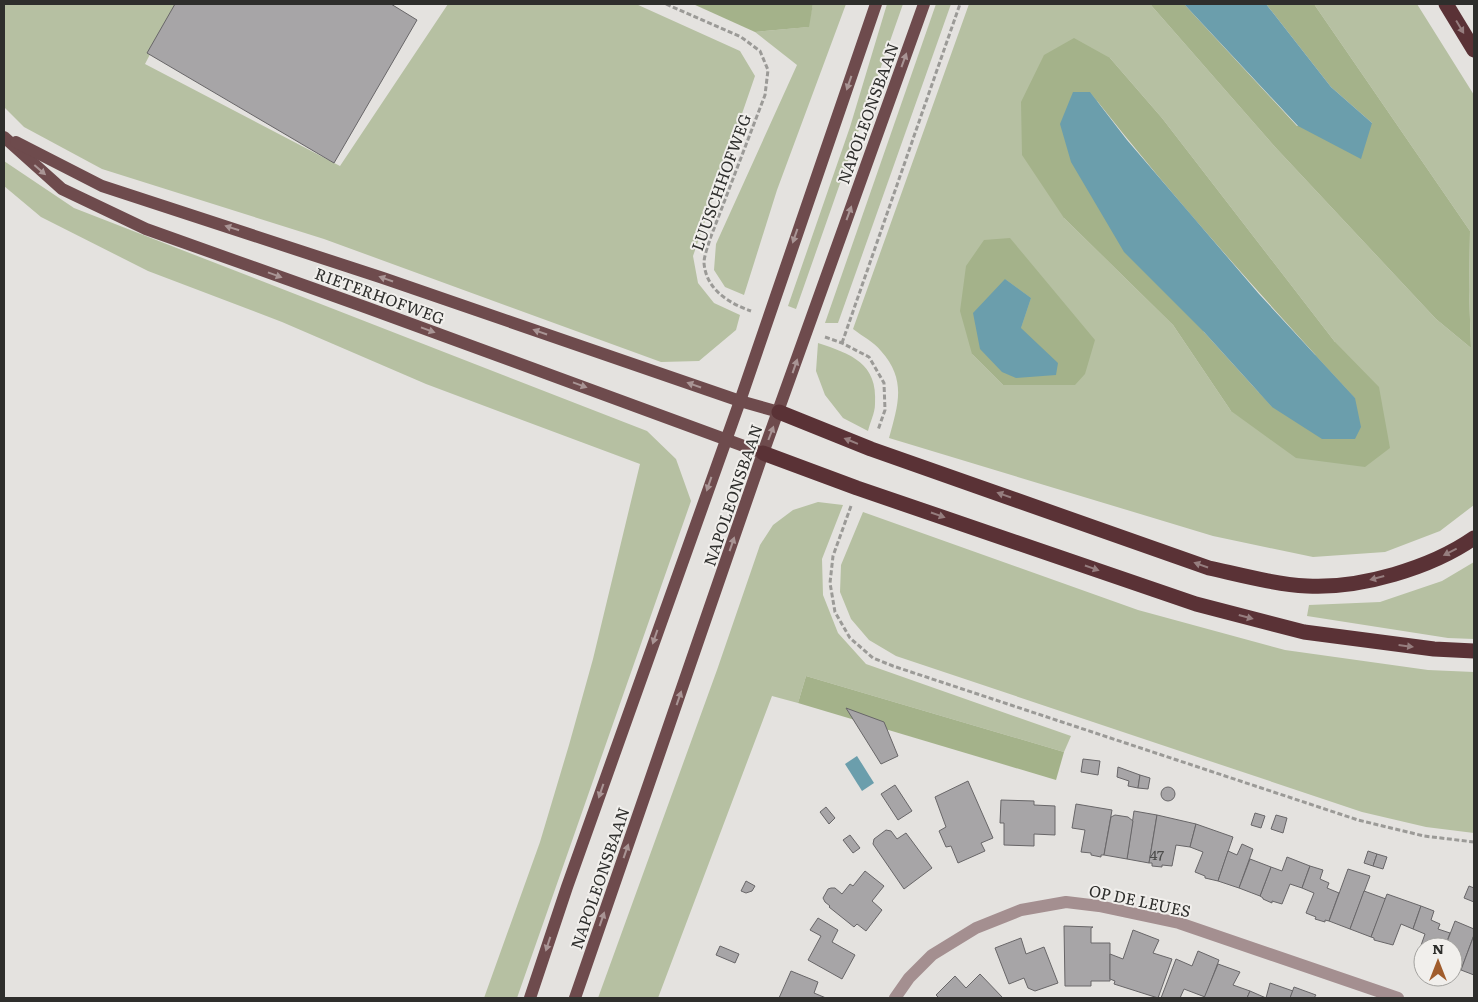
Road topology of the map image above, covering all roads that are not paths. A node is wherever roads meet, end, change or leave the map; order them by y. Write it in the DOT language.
graph roads {
  1 [pos="876,4"];
  2 [pos="924,4"];
  3 [pos="1446,4"];
  4 [pos="1474,50"];
  5 [pos="4,137"];
  6 [pos="740,401"];
  7 [pos="779,412"];
  8 [pos="725,438"];
  9 [pos="763,453"];
  10 [pos="1474,538"];
  11 [pos="1474,651"];
  12 [pos="530,998"];
  13 [pos="575,998"];
  14 [pos="895,998"];
  15 [pos="1398,998"];
  1 -- 6 [label="main road, NAPOLEONSBAAN, one-way"];
  7 -- 2 [label="main road, NAPOLEONSBAAN, one-way"];
  3 -- 4 [label="highway, one-way"];
  6 -- 5 [label="main road, RIETERHOFWEG, one-way"];
  5 -- 8 [label="main road, RIETERHOFWEG, one-way"];
  6 -- 7 [label="main road, RIETERHOFWEG"];
  6 -- 8 [label="main road, NAPOLEONSBAAN"];
  9 -- 7 [label="main road, NAPOLEONSBAAN, one-way"];
  10 -- 7 [label="highway, one-way"];
  8 -- 9 [label="main road, RIETERHOFWEG"];
  8 -- 12 [label="main road, NAPOLEONSBAAN, one-way"];
  9 -- 11 [label="highway, one-way"];
  13 -- 9 [label="main road, NAPOLEONSBAAN, one-way"];
  14 -- 15 [label="street, OP DE LEUES"];
}
